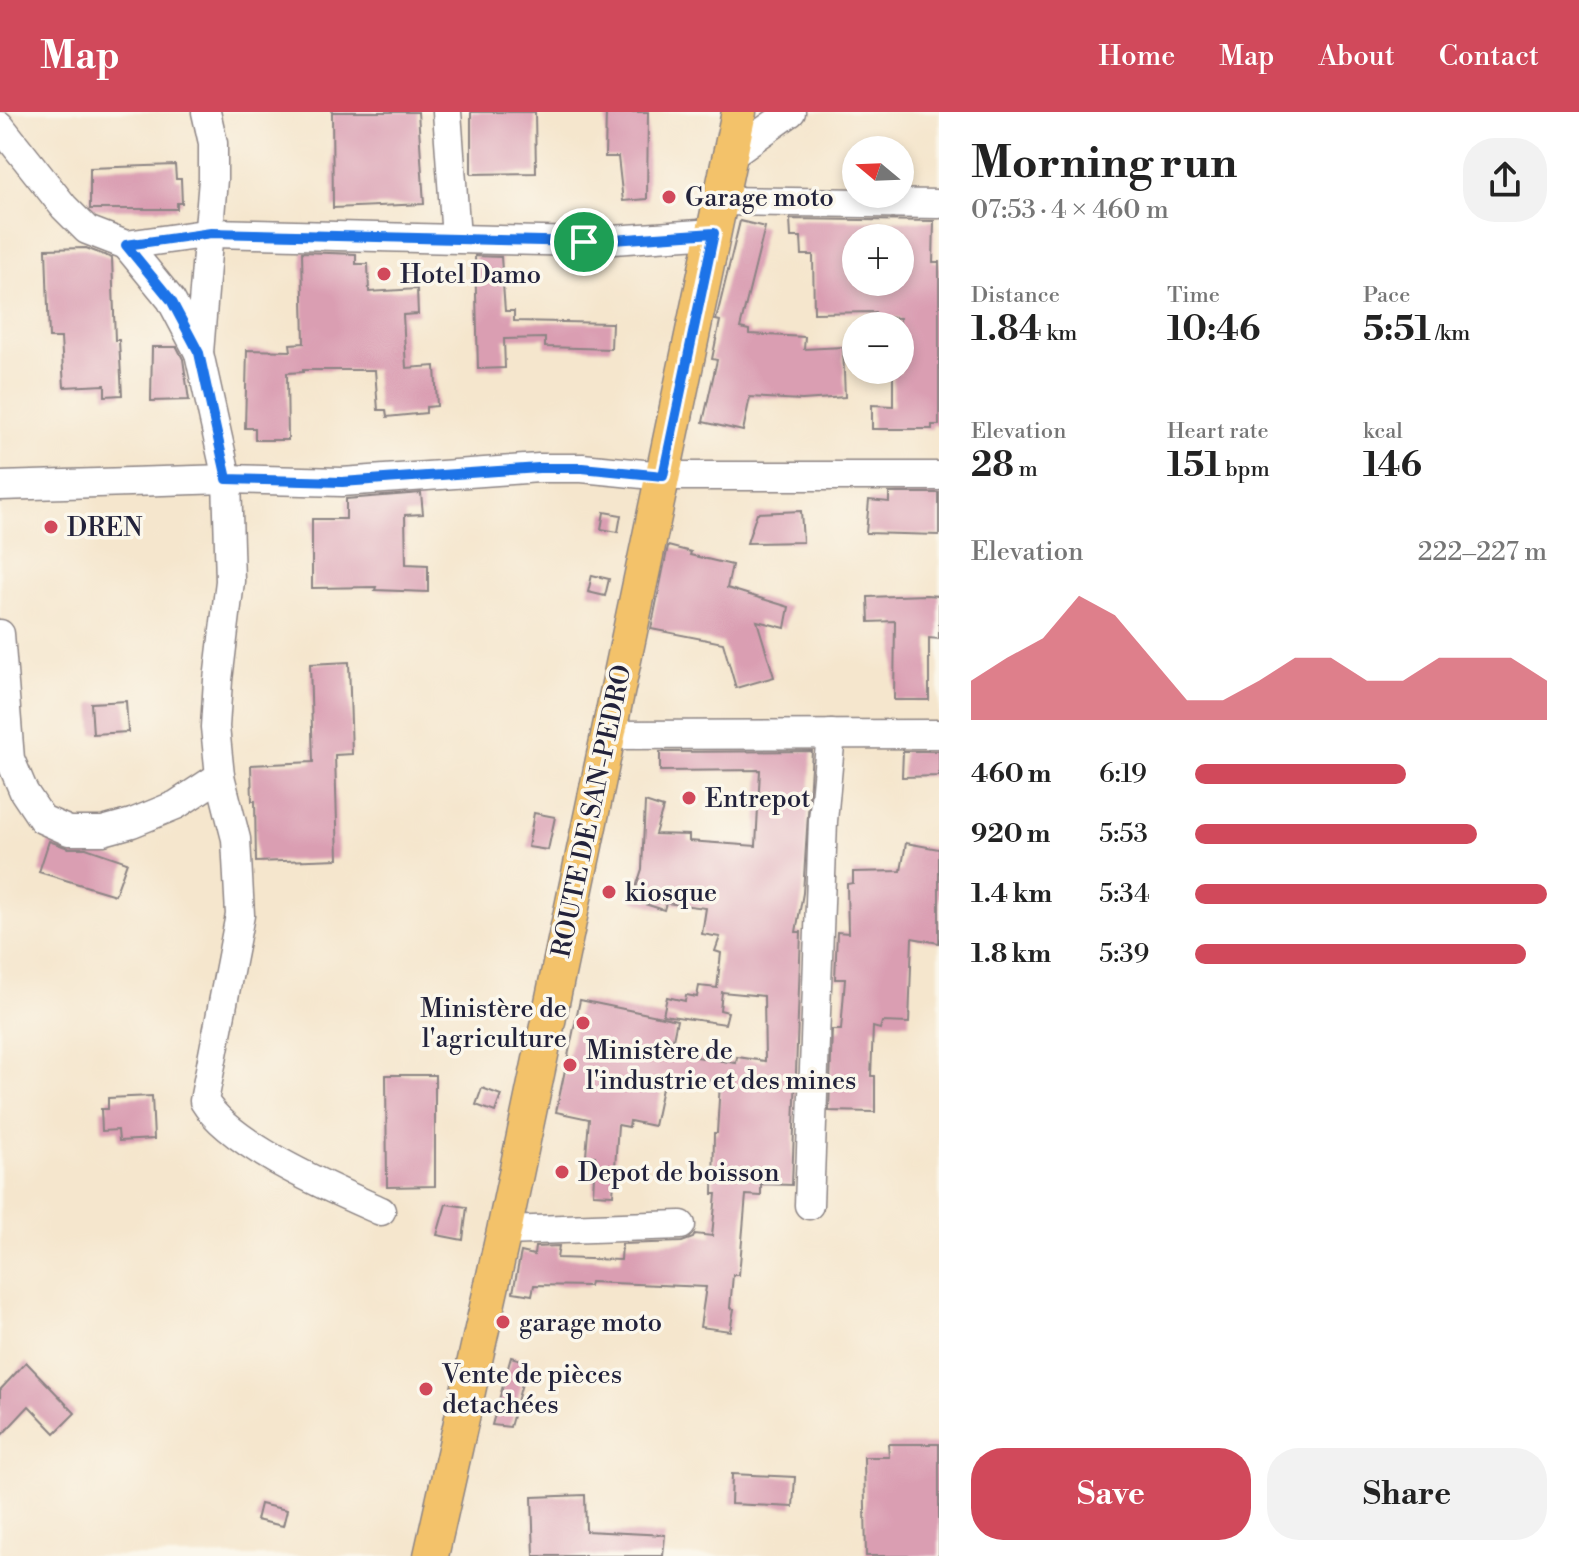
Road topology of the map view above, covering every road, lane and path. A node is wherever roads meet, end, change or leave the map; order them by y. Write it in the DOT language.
graph roads {
  1 [pos="206,112"];
  2 [pos="447,112"];
  3 [pos="739,112"];
  4 [pos="791,112"];
  5 [pos="0,126"];
  6 [pos="729,156"];
  7 [pos="939,204"];
  8 [pos="717,217"];
  9 [pos="211,233"];
  10 [pos="456,238"];
  11 [pos="126,245"];
  12 [pos="199,353"];
  13 [pos="663,476"];
  14 [pos="939,476"];
  15 [pos="227,479"];
  16 [pos="0,486"];
  17 [pos="0,634"];
  18 [pos="831,734"];
  19 [pos="939,734"];
  20 [pos="607,735"];
  21 [pos="220,776"];
  22 [pos="809,1205"];
  23 [pos="381,1211"];
  24 [pos="681,1225"];
  25 [pos="504,1231"];
  26 [pos="431,1556"];
  1 -- 9 [label="street"];
  2 -- 10 [label="street"];
  3 -- 6 [label="main road, ROUTE DE SAN-PEDRO"];
  4 -- 6 [label="street"];
  5 -- 11 [label="street"];
  6 -- 8 [label="main road, ROUTE DE SAN-PEDRO"];
  7 -- 8 [label="street"];
  8 -- 10 [label="street"];
  8 -- 13 [label="main road, ROUTE DE SAN-PEDRO"];
  9 -- 10 [label="street"];
  9 -- 11 [label="street"];
  9 -- 12 [label="street"];
  11 -- 12 [label="street"];
  12 -- 15 [label="street"];
  13 -- 14 [label="street"];
  13 -- 15 [label="street"];
  13 -- 20 [label="main road, ROUTE DE SAN-PEDRO"];
  15 -- 16 [label="street"];
  15 -- 21 [label="street"];
  17 -- 21 [label="street"];
  18 -- 19 [label="street"];
  18 -- 20 [label="street"];
  18 -- 22 [label="street"];
  20 -- 25 [label="main road, ROUTE DE SAN-PEDRO"];
  21 -- 23 [label="street"];
  24 -- 25 [label="street"];
  25 -- 26 [label="main road, ROUTE DE SAN-PEDRO"];
}
